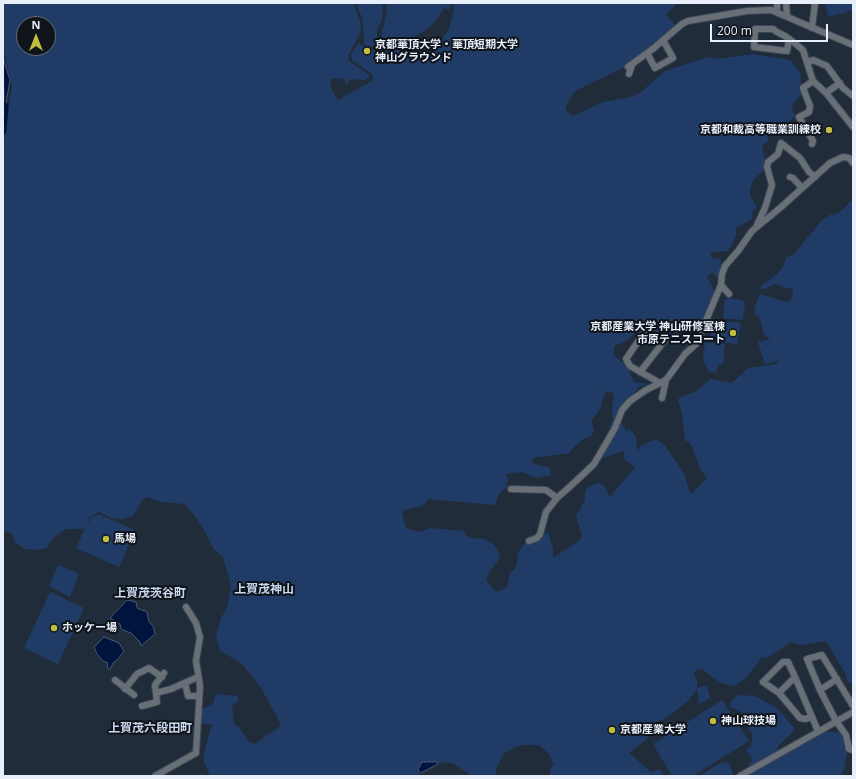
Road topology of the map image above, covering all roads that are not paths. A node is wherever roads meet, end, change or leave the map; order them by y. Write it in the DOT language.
graph roads {
  1 [pos="747,3"];
  2 [pos="777,3"];
  3 [pos="786,3"];
  4 [pos="814,3"];
  5 [pos="747,11"];
  6 [pos="777,12"];
  7 [pos="787,16"];
  8 [pos="812,28"];
  9 [pos="789,39"];
  10 [pos="663,40"];
  11 [pos="853,45"];
  12 [pos="647,53"];
  13 [pos="807,63"];
  14 [pos="629,74"];
  15 [pos="813,81"];
  16 [pos="840,83"];
  17 [pos="826,93"];
  18 [pos="853,96"];
  19 [pos="853,127"];
  20 [pos="812,144"];
  21 [pos="852,159"];
  22 [pos="815,176"];
  23 [pos="790,177"];
  24 [pos="802,188"];
  25 [pos="756,228"];
  26 [pos="721,285"];
  27 [pos="728,294"];
  28 [pos="648,327"];
  29 [pos="665,340"];
  30 [pos="640,372"];
  31 [pos="663,382"];
  32 [pos="662,398"];
  33 [pos="511,489"];
  34 [pos="557,498"];
  35 [pos="529,541"];
  36 [pos="186,607"];
  37 [pos="198,677"];
  38 [pos="795,677"];
  39 [pos="837,679"];
  40 [pos="115,680"];
  41 [pos="185,683"];
  42 [pos="125,689"];
  43 [pos="820,690"];
  44 [pos="156,693"];
  45 [pos="779,693"];
  46 [pos="134,695"];
  47 [pos="199,696"];
  48 [pos="142,706"];
  49 [pos="853,706"];
  50 [pos="853,712"];
  51 [pos="812,717"];
  52 [pos="836,722"];
  53 [pos="818,731"];
  54 [pos="853,733"];
  55 [pos="846,736"];
  56 [pos="853,750"];
  57 [pos="155,776"];
  58 [pos="740,776"];
  1 -- 5 [label="street"];
  2 -- 6 [label="street"];
  3 -- 7 [label="street"];
  4 -- 8 [label="street"];
  5 -- 6 [label="street"];
  5 -- 10 [label="street"];
  6 -- 7 [label="street"];
  7 -- 8 [label="street"];
  8 -- 11 [label="street"];
  9 -- 9 [label="street"];
  9 -- 13 [label="street"];
  10 -- 12 [label="street"];
  10 -- 12 [label="street"];
  12 -- 14 [label="street"];
  13 -- 15 [label="street"];
  13 -- 16 [label="street"];
  15 -- 17 [label="street"];
  15 -- 20 [label="street"];
  16 -- 17 [label="street"];
  16 -- 18 [label="street"];
  17 -- 19 [label="street"];
  21 -- 22 [label="street"];
  22 -- 24 [label="street"];
  22 -- 25 [label="street"];
  23 -- 24 [label="street"];
  24 -- 25 [label="street"];
  25 -- 26 [label="street"];
  26 -- 27 [label="street"];
  26 -- 31 [label="street"];
  28 -- 30 [label="street"];
  29 -- 30 [label="street"];
  30 -- 31 [label="street"];
  31 -- 32 [label="street"];
  31 -- 34 [label="street"];
  33 -- 34 [label="street"];
  34 -- 35 [label="street"];
  36 -- 37 [label="street"];
  37 -- 41 [label="street"];
  37 -- 47 [label="street"];
  38 -- 45 [label="street"];
  38 -- 45 [label="street"];
  38 -- 51 [label="street"];
  39 -- 43 [label="street"];
  39 -- 43 [label="street"];
  39 -- 49 [label="street"];
  40 -- 42 [label="street"];
  41 -- 44 [label="street"];
  41 -- 47 [label="street"];
  42 -- 44 [label="street"];
  42 -- 46 [label="street"];
  43 -- 52 [label="street"];
  44 -- 48 [label="street"];
  45 -- 51 [label="street"];
  47 -- 57 [label="street"];
  50 -- 52 [label="street"];
  51 -- 53 [label="street"];
  52 -- 53 [label="street"];
  52 -- 55 [label="street"];
  53 -- 58 [label="street"];
  54 -- 55 [label="street"];
  55 -- 56 [label="street"];
}
